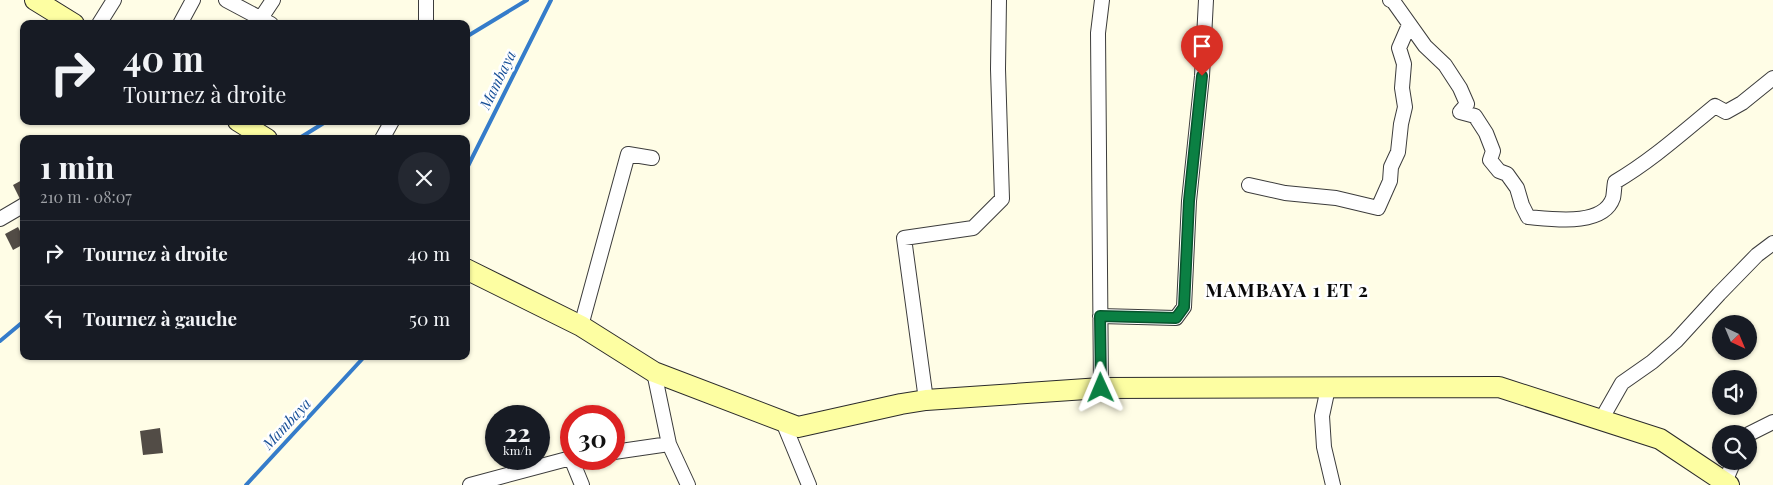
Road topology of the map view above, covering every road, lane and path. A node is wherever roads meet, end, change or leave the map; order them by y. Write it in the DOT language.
graph roads {
  1 [pos="35,0"];
  2 [pos="114,0"];
  3 [pos="193,0"];
  4 [pos="226,0"];
  5 [pos="273,0"];
  6 [pos="426,0"];
  7 [pos="999,0"];
  8 [pos="1102,0"];
  9 [pos="1206,0"];
  10 [pos="1390,0"];
  11 [pos="68,20"];
  12 [pos="102,20"];
  13 [pos="182,20"];
  14 [pos="264,20"];
  15 [pos="266,20"];
  16 [pos="426,20"];
  17 [pos="1409,25"];
  18 [pos="1773,78"];
  19 [pos="244,125"];
  20 [pos="261,135"];
  21 [pos="652,158"];
  22 [pos="1249,184"];
  23 [pos="20,208"];
  24 [pos="0,219"];
  25 [pos="1773,243"];
  26 [pos="470,271"];
  27 [pos="1100,316"];
  28 [pos="580,326"];
  29 [pos="654,372"];
  30 [pos="1101,388"];
  31 [pos="1328,388"];
  32 [pos="926,400"];
  33 [pos="1601,420"];
  34 [pos="783,422"];
  35 [pos="1773,422"];
  36 [pos="1757,430"];
  37 [pos="669,444"];
  38 [pos="625,450"];
  39 [pos="560,461"];
  40 [pos="576,470"];
  41 [pos="1731,470"];
  42 [pos="1727,483"];
  43 [pos="472,485"];
  44 [pos="582,485"];
  45 [pos="688,485"];
  46 [pos="809,485"];
  47 [pos="1333,485"];
  1 -- 11 [label="street"];
  2 -- 12 [label="street"];
  3 -- 13 [label="street"];
  4 -- 14 [label="street"];
  5 -- 15 [label="street"];
  6 -- 16 [label="street"];
  7 -- 32 [label="street"];
  8 -- 27 [label="street"];
  9 -- 27 [label="street"];
  10 -- 17 [label="street"];
  17 -- 18 [label="street"];
  17 -- 22 [label="street"];
  19 -- 20 [label="street"];
  21 -- 28 [label="street"];
  23 -- 24 [label="street"];
  25 -- 33 [label="street"];
  26 -- 28 [label="street"];
  27 -- 30 [label="street"];
  28 -- 29 [label="street"];
  29 -- 34 [label="street"];
  29 -- 37 [label="street"];
  30 -- 31 [label="street"];
  30 -- 32 [label="street"];
  31 -- 33 [label="street"];
  31 -- 47 [label="street"];
  32 -- 34 [label="street"];
  33 -- 42 [label="street"];
  34 -- 46 [label="street"];
  35 -- 36 [label="street"];
  37 -- 38 [label="street"];
  37 -- 45 [label="street"];
  39 -- 43 [label="street"];
  40 -- 44 [label="street"];
  41 -- 42 [label="street"];
}
